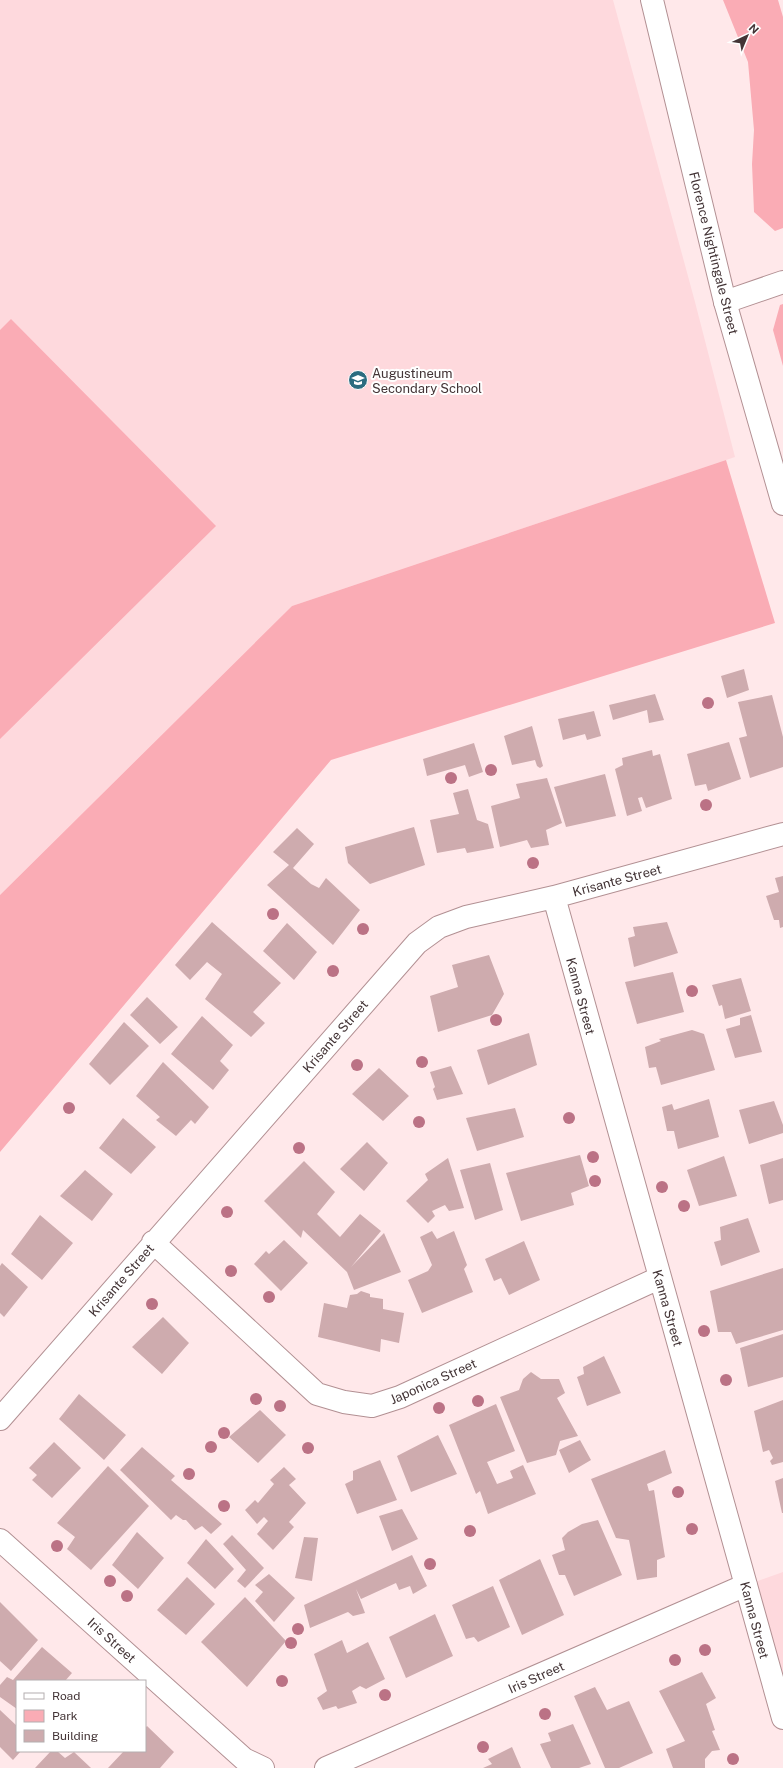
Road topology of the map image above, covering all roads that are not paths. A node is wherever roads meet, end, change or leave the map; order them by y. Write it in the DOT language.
graph roads {
  1 [pos="652,0"];
  2 [pos="783,282"];
  3 [pos="725,302"];
  4 [pos="783,504"];
  5 [pos="783,834"];
  6 [pos="554,898"];
  7 [pos="153,1242"];
  8 [pos="659,1278"];
  9 [pos="0,1418"];
  10 [pos="0,1540"];
  11 [pos="746,1586"];
  12 [pos="783,1718"];
  13 [pos="263,1768"];
  14 [pos="326,1768"];
  1 -- 3 [label="street, Florence Nightingale Street"];
  2 -- 3 [label="street"];
  3 -- 4 [label="street, Florence Nightingale Street"];
  5 -- 6 [label="street, Krisante Street"];
  6 -- 7 [label="street, Krisante Street"];
  6 -- 8 [label="street, Kanna Street"];
  7 -- 8 [label="street, Japonica Street"];
  7 -- 9 [label="street, Krisante Street"];
  8 -- 11 [label="street, Kanna Street"];
  10 -- 13 [label="street, Iris Street"];
  11 -- 12 [label="street, Kanna Street"];
  11 -- 14 [label="street, Iris Street"];
}
